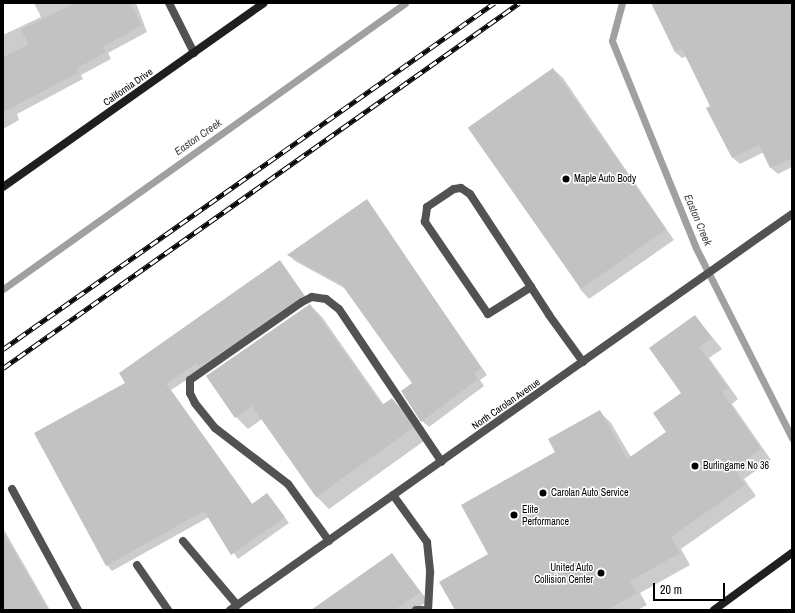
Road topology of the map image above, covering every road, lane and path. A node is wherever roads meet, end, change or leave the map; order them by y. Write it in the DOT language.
graph roads {
  1 [pos="169,3"];
  2 [pos="264,3"];
  3 [pos="194,53"];
  4 [pos="3,187"];
  5 [pos="792,214"];
  6 [pos="531,287"];
  7 [pos="583,362"];
  8 [pos="442,462"];
  9 [pos="12,489"];
  10 [pos="394,495"];
  11 [pos="329,540"];
  12 [pos="183,541"];
  13 [pos="792,554"];
  14 [pos="137,565"];
  15 [pos="233,608"];
  16 [pos="78,610"];
  17 [pos="168,610"];
  18 [pos="416,610"];
  19 [pos="428,610"];
  20 [pos="714,610"];
  1 -- 3 [label="street"];
  2 -- 3 [label="street, California Drive"];
  3 -- 4 [label="street, California Drive"];
  5 -- 7 [label="street, North Carolan Avenue"];
  6 -- 6 [label="street"];
  6 -- 7 [label="street"];
  7 -- 8 [label="street, North Carolan Avenue"];
  8 -- 10 [label="street, North Carolan Avenue"];
  8 -- 11 [label="street"];
  9 -- 16 [label="street"];
  10 -- 11 [label="street, North Carolan Avenue"];
  10 -- 19 [label="street"];
  11 -- 15 [label="street, North Carolan Avenue"];
  12 -- 15 [label="street"];
  13 -- 20 [label="street"];
  14 -- 17 [label="street"];
  18 -- 19 [label="street"];
}
